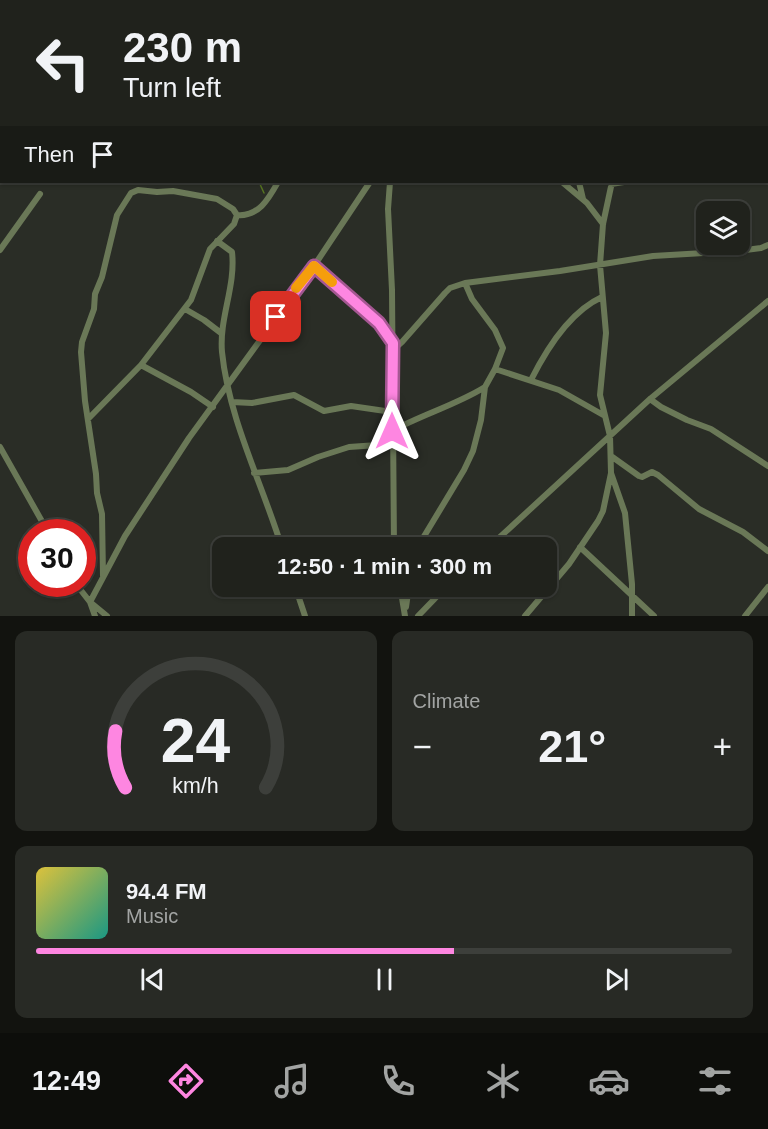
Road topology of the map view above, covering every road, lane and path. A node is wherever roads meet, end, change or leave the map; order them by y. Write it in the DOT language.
graph roads {
  1 [pos="277,183"];
  2 [pos="369,183"];
  3 [pos="390,183"];
  4 [pos="563,183"];
  5 [pos="579,183"];
  6 [pos="611,183"];
  7 [pos="40,194"];
  8 [pos="583,199"];
  9 [pos="237,215"];
  10 [pos="603,224"];
  11 [pos="218,241"];
  12 [pos="768,245"];
  13 [pos="0,250"];
  14 [pos="600,265"];
  15 [pos="314,266"];
  16 [pos="465,283"];
  17 [pos="602,297"];
  18 [pos="768,301"];
  19 [pos="184,309"];
  20 [pos="221,333"];
  21 [pos="393,346"];
  22 [pos="141,365"];
  23 [pos="495,369"];
  24 [pos="531,380"];
  25 [pos="228,386"];
  26 [pos="486,387"];
  27 [pos="650,399"];
  28 [pos="232,402"];
  29 [pos="213,407"];
  30 [pos="392,412"];
  31 [pos="606,417"];
  32 [pos="88,419"];
  33 [pos="392,431"];
  34 [pos="610,436"];
  35 [pos="392,444"];
  36 [pos="0,447"];
  37 [pos="610,456"];
  38 [pos="0,459"];
  39 [pos="10,464"];
  40 [pos="768,466"];
  41 [pos="254,473"];
  42 [pos="611,473"];
  43 [pos="41,519"];
  44 [pos="278,537"];
  45 [pos="394,537"];
  46 [pos="424,537"];
  47 [pos="500,537"];
  48 [pos="580,547"];
  49 [pos="768,551"];
  50 [pos="103,578"];
  51 [pos="768,587"];
  52 [pos="632,596"];
  53 [pos="86,597"];
  54 [pos="298,597"];
  55 [pos="402,597"];
  56 [pos="407,597"];
  57 [pos="436,597"];
  58 [pos="90,602"];
  59 [pos="405,615"];
  60 [pos="96,616"];
  61 [pos="107,616"];
  62 [pos="304,616"];
  63 [pos="418,616"];
  64 [pos="525,616"];
  65 [pos="632,616"];
  66 [pos="654,616"];
  67 [pos="745,616"];
  1 -- 9 [label="street"];
  2 -- 15 [label="street"];
  3 -- 21 [label="street"];
  4 -- 8 [label="street"];
  5 -- 8 [label="street"];
  6 -- 10 [label="street"];
  7 -- 13 [label="street"];
  8 -- 10 [label="street"];
  9 -- 11 [label="street"];
  9 -- 32 [label="street"];
  10 -- 14 [label="street"];
  11 -- 19 [label="street"];
  11 -- 20 [label="street"];
  12 -- 14 [label="street"];
  14 -- 16 [label="street"];
  14 -- 17 [label="street"];
  15 -- 21 [label="street"];
  15 -- 25 [label="street"];
  16 -- 21 [label="street"];
  16 -- 23 [label="street"];
  17 -- 24 [label="street"];
  17 -- 31 [label="street"];
  18 -- 27 [label="street"];
  19 -- 20 [label="street"];
  19 -- 22 [label="street"];
  20 -- 25 [label="street"];
  21 -- 30 [label="street"];
  22 -- 29 [label="street"];
  22 -- 32 [label="street"];
  23 -- 24 [label="street"];
  23 -- 26 [label="street"];
  24 -- 31 [label="street"];
  25 -- 28 [label="street"];
  25 -- 29 [label="street"];
  26 -- 33 [label="street"];
  26 -- 46 [label="street"];
  27 -- 34 [label="street"];
  27 -- 40 [label="street"];
  28 -- 30 [label="street"];
  28 -- 41 [label="street"];
  29 -- 50 [label="street"];
  30 -- 33 [label="street"];
  31 -- 34 [label="street"];
  32 -- 50 [label="street"];
  33 -- 35 [label="street"];
  34 -- 37 [label="street"];
  34 -- 47 [label="street"];
  35 -- 41 [label="street"];
  35 -- 45 [label="street"];
  36 -- 39 [label="street"];
  37 -- 42 [label="street"];
  37 -- 49 [label="street"];
  38 -- 39 [label="street"];
  39 -- 43 [label="street"];
  41 -- 44 [label="street"];
  42 -- 48 [label="street"];
  42 -- 52 [label="street"];
  48 -- 52 [label="street"];
  48 -- 64 [label="street"];
  50 -- 58 [label="street"];
  51 -- 67 [label="street"];
  52 -- 65 [label="street"];
  52 -- 66 [label="street"];
  53 -- 58 [label="street"];
  54 -- 62 [label="street"];
  55 -- 59 [label="street"];
  56 -- 59 [label="street"];
  57 -- 63 [label="street"];
  58 -- 60 [label="street"];
  58 -- 61 [label="street"];
}
